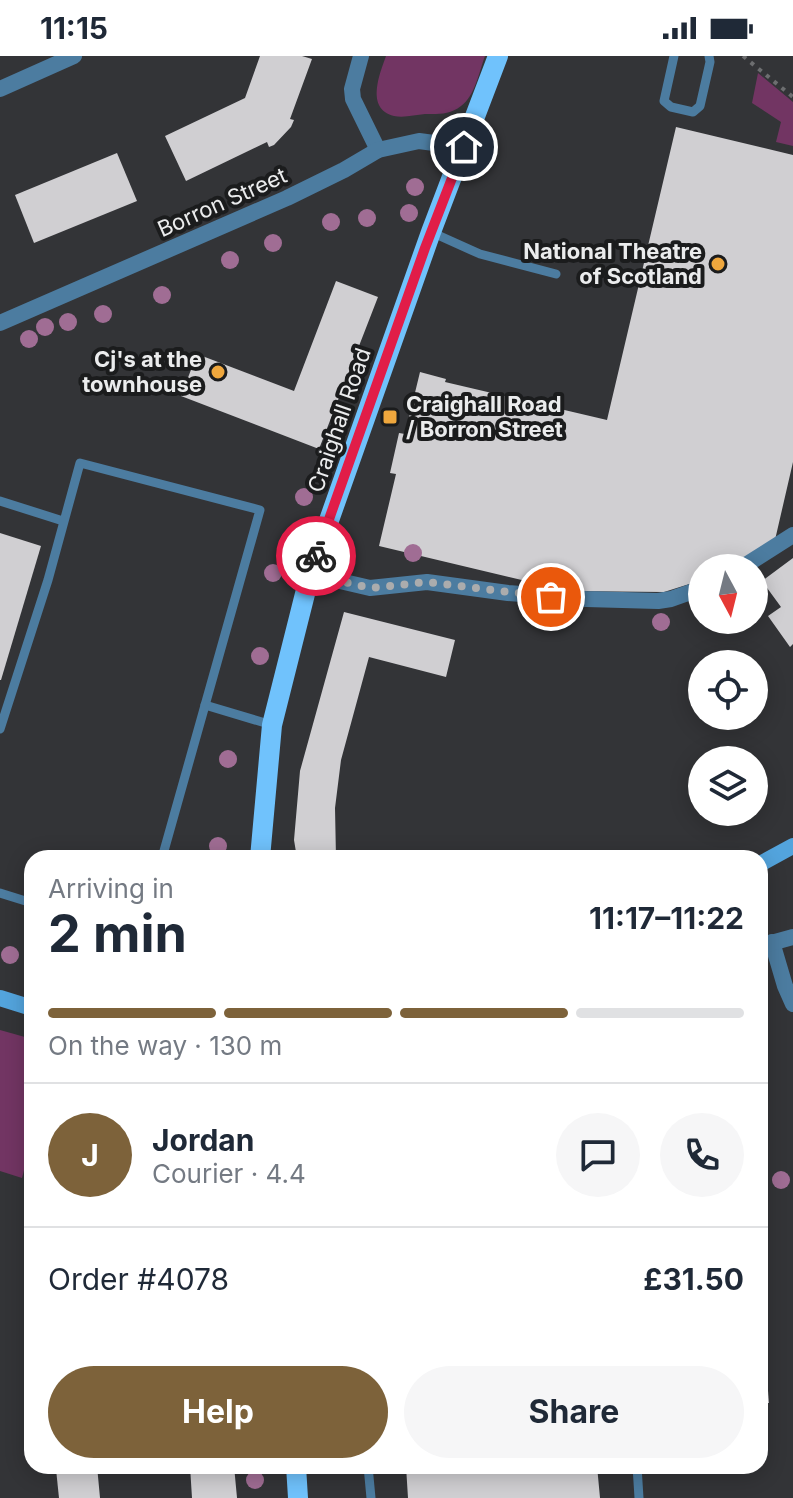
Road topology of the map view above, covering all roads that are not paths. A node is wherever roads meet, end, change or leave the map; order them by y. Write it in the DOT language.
graph roads {
  1 [pos="74,56"];
  2 [pos="361,56"];
  3 [pos="498,56"];
  4 [pos="674,56"];
  5 [pos="709,56"];
  6 [pos="0,89"];
  7 [pos="464,147"];
  8 [pos="378,150"];
  9 [pos="431,232"];
  10 [pos="556,274"];
  11 [pos="0,323"];
  12 [pos="0,501"];
  13 [pos="63,521"];
  14 [pos="793,535"];
  15 [pos="763,554"];
  16 [pos="310,574"];
  17 [pos="688,593"];
  18 [pos="205,705"];
  19 [pos="272,725"];
  20 [pos="0,729"];
  21 [pos="793,846"];
  22 [pos="164,850"];
  23 [pos="261,850"];
  24 [pos="768,860"];
  25 [pos="0,893"];
  26 [pos="24,900"];
  27 [pos="793,937"];
  28 [pos="768,943"];
  29 [pos="768,948"];
  30 [pos="0,998"];
  31 [pos="793,1004"];
  32 [pos="24,1006"];
  33 [pos="296,1474"];
  34 [pos="369,1474"];
  35 [pos="638,1474"];
  36 [pos="298,1498"];
  37 [pos="371,1498"];
  38 [pos="639,1498"];
  1 -- 6 [label="street"];
  2 -- 8 [label="street"];
  3 -- 7 [label="main road, Craighall Road"];
  4 -- 5 [label="lane"];
  7 -- 8 [label="street, Borron Street"];
  7 -- 9 [label="main road, Craighall Road"];
  8 -- 11 [label="street, Borron Street"];
  9 -- 10 [label="lane"];
  9 -- 16 [label="main road, Craighall Road"];
  12 -- 13 [label="lane"];
  13 -- 18 [label="lane"];
  13 -- 20 [label="lane"];
  14 -- 15 [label="street"];
  16 -- 17 [label="street"];
  16 -- 19 [label="main road, Craighall Road"];
  18 -- 19 [label="lane"];
  18 -- 22 [label="lane"];
  19 -- 23 [label="main road, Craighall Road"];
  21 -- 24 [label="street"];
  25 -- 26 [label="lane"];
  27 -- 28 [label="street"];
  29 -- 31 [label="street"];
  30 -- 32 [label="street"];
  33 -- 36 [label="main road"];
  34 -- 37 [label="lane"];
  35 -- 38 [label="lane"];
}
